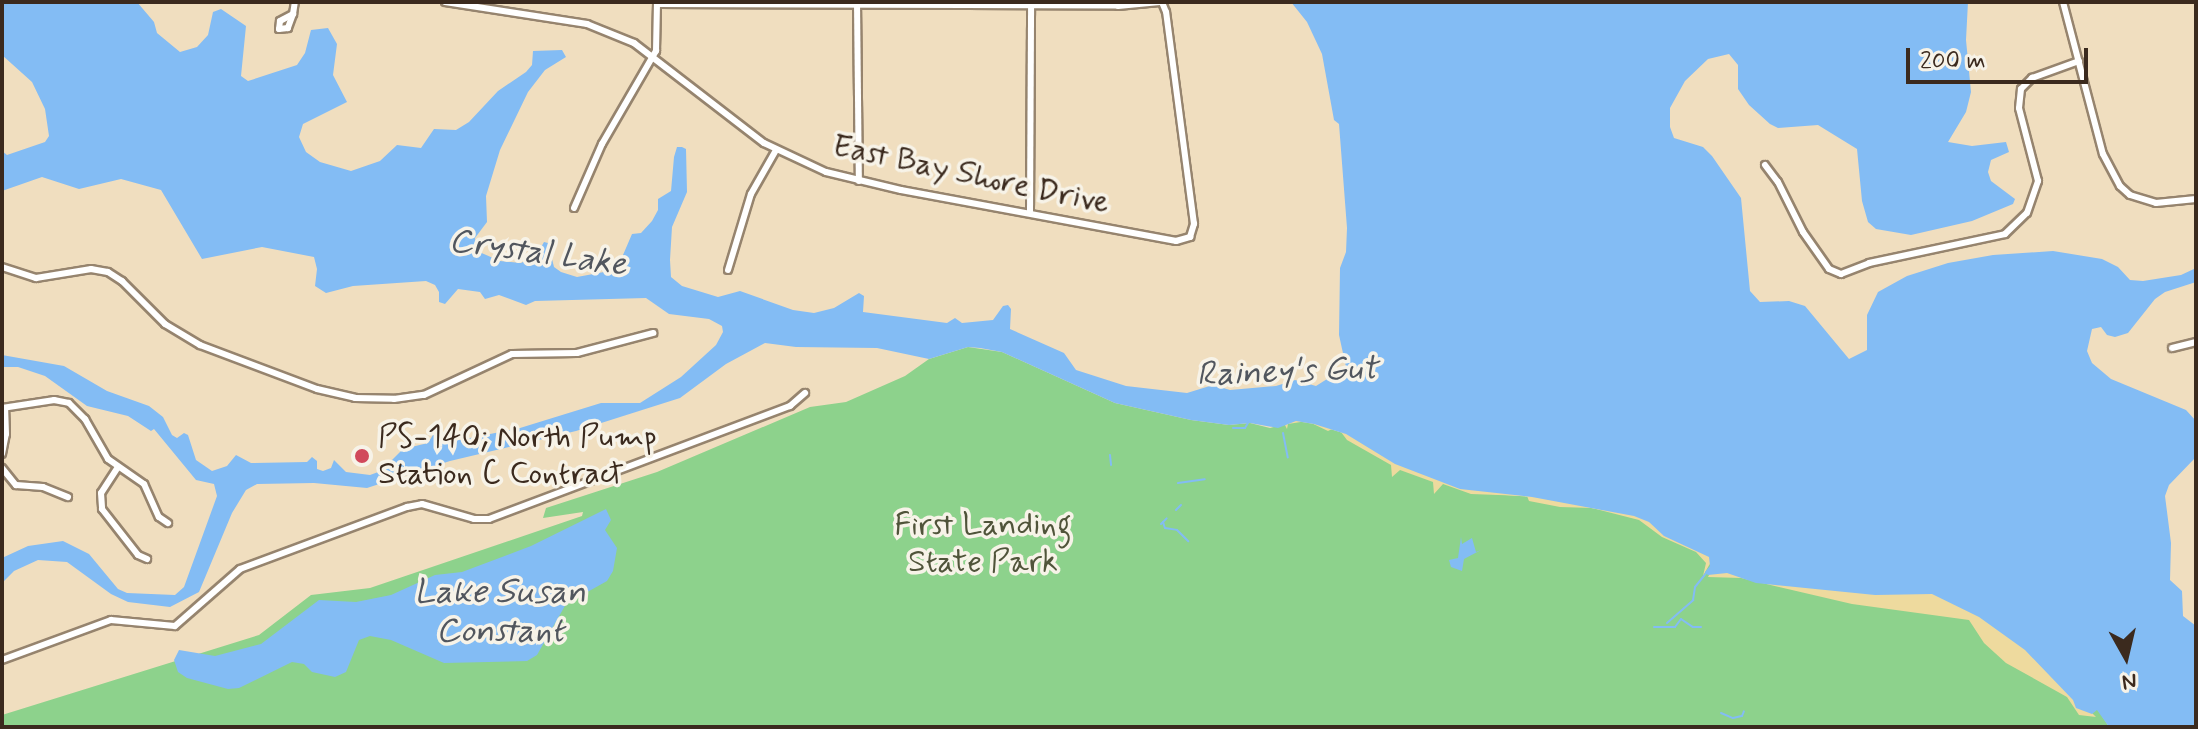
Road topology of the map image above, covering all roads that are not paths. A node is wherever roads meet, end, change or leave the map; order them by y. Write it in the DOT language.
graph roads {
  1 [pos="295,2"];
  2 [pos="445,2"];
  3 [pos="1161,2"];
  4 [pos="2063,2"];
  5 [pos="657,3"];
  6 [pos="857,3"];
  7 [pos="1031,5"];
  8 [pos="481,6"];
  9 [pos="293,14"];
  10 [pos="654,55"];
  11 [pos="2079,61"];
  12 [pos="776,150"];
  13 [pos="1765,165"];
  14 [pos="859,181"];
  15 [pos="2196,199"];
  16 [pos="574,208"];
  17 [pos="1030,213"];
  18 [pos="2,267"];
  19 [pos="728,270"];
  20 [pos="653,333"];
  21 [pos="2196,342"];
  22 [pos="2172,348"];
  23 [pos="805,393"];
  24 [pos="4,408"];
  25 [pos="2,454"];
  26 [pos="118,467"];
  27 [pos="2,468"];
  28 [pos="5,481"];
  29 [pos="68,497"];
  30 [pos="168,523"];
  31 [pos="147,559"];
  32 [pos="2,660"];
  1 -- 9 [label="street"];
  2 -- 8 [label="street, East Bay Shore Drive"];
  3 -- 7 [label="street"];
  3 -- 17 [label="street, East Bay Shore Drive"];
  4 -- 11 [label="street"];
  5 -- 6 [label="street"];
  5 -- 10 [label="street"];
  6 -- 7 [label="street"];
  6 -- 14 [label="street"];
  7 -- 17 [label="street"];
  8 -- 10 [label="street, East Bay Shore Drive"];
  10 -- 12 [label="street, East Bay Shore Drive"];
  10 -- 16 [label="street"];
  11 -- 13 [label="street"];
  11 -- 15 [label="street"];
  12 -- 14 [label="street, East Bay Shore Drive"];
  12 -- 19 [label="street"];
  14 -- 17 [label="street, East Bay Shore Drive"];
  18 -- 20 [label="street"];
  21 -- 22 [label="street"];
  23 -- 32 [label="street"];
  24 -- 25 [label="street"];
  24 -- 26 [label="street"];
  26 -- 30 [label="street"];
  26 -- 31 [label="street"];
  27 -- 28 [label="street"];
  28 -- 29 [label="street"];
}
